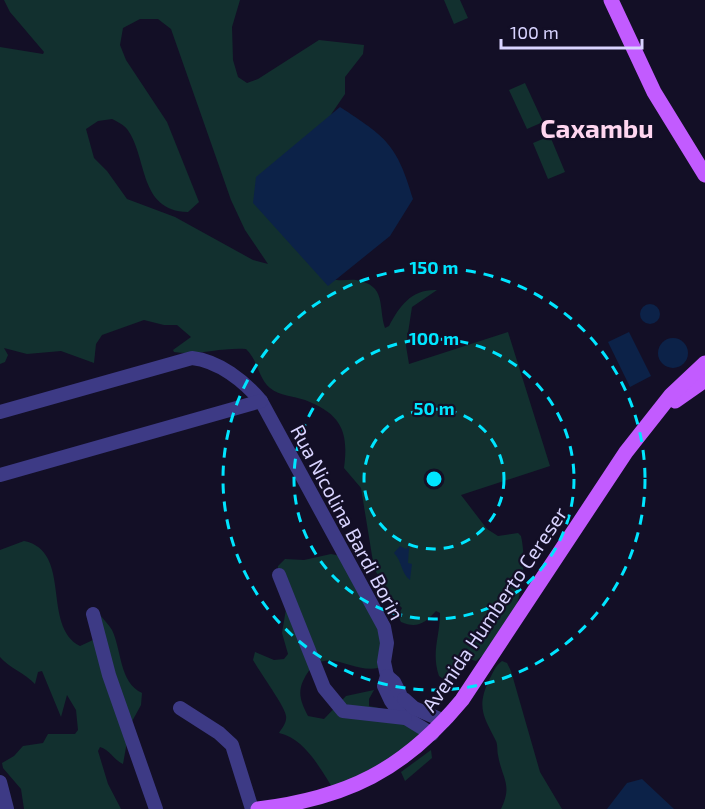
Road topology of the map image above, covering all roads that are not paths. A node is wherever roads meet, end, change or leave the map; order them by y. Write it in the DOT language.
graph roads {
  1 [pos="611,0"];
  2 [pos="705,175"];
  3 [pos="705,363"];
  4 [pos="705,380"];
  5 [pos="261,401"];
  6 [pos="662,409"];
  7 [pos="0,412"];
  8 [pos="0,475"];
  9 [pos="279,574"];
  10 [pos="93,614"];
  11 [pos="387,676"];
  12 [pos="180,708"];
  13 [pos="405,718"];
  14 [pos="444,721"];
  15 [pos="432,734"];
  16 [pos="0,782"];
  17 [pos="7,809"];
  18 [pos="156,809"];
  19 [pos="252,809"];
  20 [pos="258,809"];
  1 -- 2 [label="main road"];
  3 -- 6 [label="main road, Avenida Humberto Cereser"];
  4 -- 6 [label="main road, Avenida Humberto Cereser"];
  5 -- 7 [label="street, Rua Nicolina Bardi Borin"];
  5 -- 8 [label="street"];
  5 -- 11 [label="street, Rua Nicolina Bardi Borin"];
  6 -- 14 [label="main road, Avenida Humberto Cereser"];
  9 -- 13 [label="street"];
  10 -- 18 [label="street"];
  11 -- 13 [label="street, Rua Nicolina Bardi Borin"];
  11 -- 14 [label="street"];
  12 -- 19 [label="street"];
  13 -- 15 [label="street, Rua Nicolina Bardi Borin"];
  14 -- 15 [label="main road, Avenida Humberto Cereser"];
  15 -- 20 [label="main road, Avenida Humberto Cereser"];
  16 -- 17 [label="street"];
}
